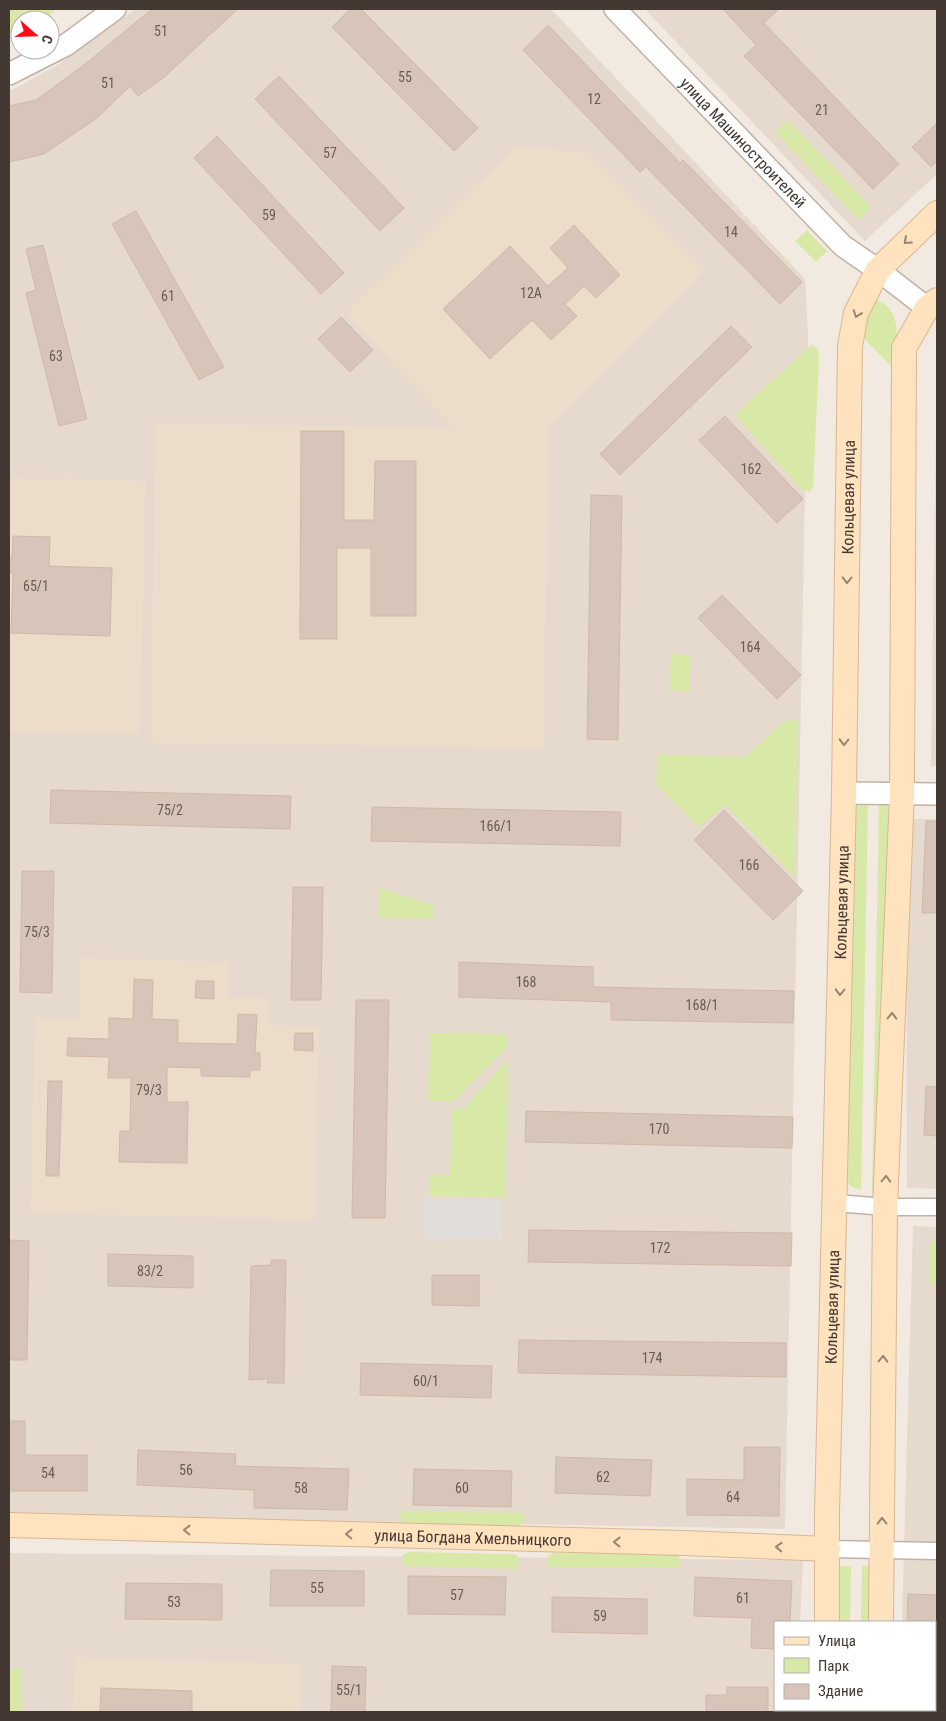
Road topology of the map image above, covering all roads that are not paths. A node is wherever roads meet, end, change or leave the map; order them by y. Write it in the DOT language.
graph roads {
  1 [pos="115,9"];
  2 [pos="615,9"];
  3 [pos="9,74"];
  4 [pos="937,213"];
  5 [pos="878,270"];
  6 [pos="932,304"];
  7 [pos="902,793"];
  8 [pos="844,794"];
  9 [pos="937,794"];
  10 [pos="836,1203"];
  11 [pos="884,1207"];
  12 [pos="937,1207"];
  13 [pos="9,1526"];
  14 [pos="828,1549"];
  15 [pos="882,1550"];
  16 [pos="937,1551"];
  17 [pos="827,1621"];
  18 [pos="881,1621"];
  1 -- 3 [label="street"];
  2 -- 5 [label="street, улица Машиностроителей"];
  4 -- 5 [label="main road, Кольцевая улица, one-way"];
  5 -- 6 [label="street, улица Машиностроителей"];
  5 -- 8 [label="main road, Кольцевая улица, one-way"];
  6 -- 7 [label="main road"];
  7 -- 8 [label="street"];
  7 -- 9 [label="street"];
  11 -- 7 [label="main road, one-way"];
  8 -- 10 [label="main road, Кольцевая улица, one-way"];
  10 -- 11 [label="street"];
  10 -- 14 [label="main road, Кольцевая улица"];
  11 -- 12 [label="street"];
  15 -- 11 [label="main road, one-way"];
  14 -- 13 [label="main road, улица Богдана Хмельницкого, one-way"];
  14 -- 15 [label="street, улица Богдана Хмельницкого"];
  14 -- 17 [label="main road, Кольцевая улица"];
  15 -- 16 [label="street, улица Богдана Хмельницкого"];
  15 -- 18 [label="main road"];
}
